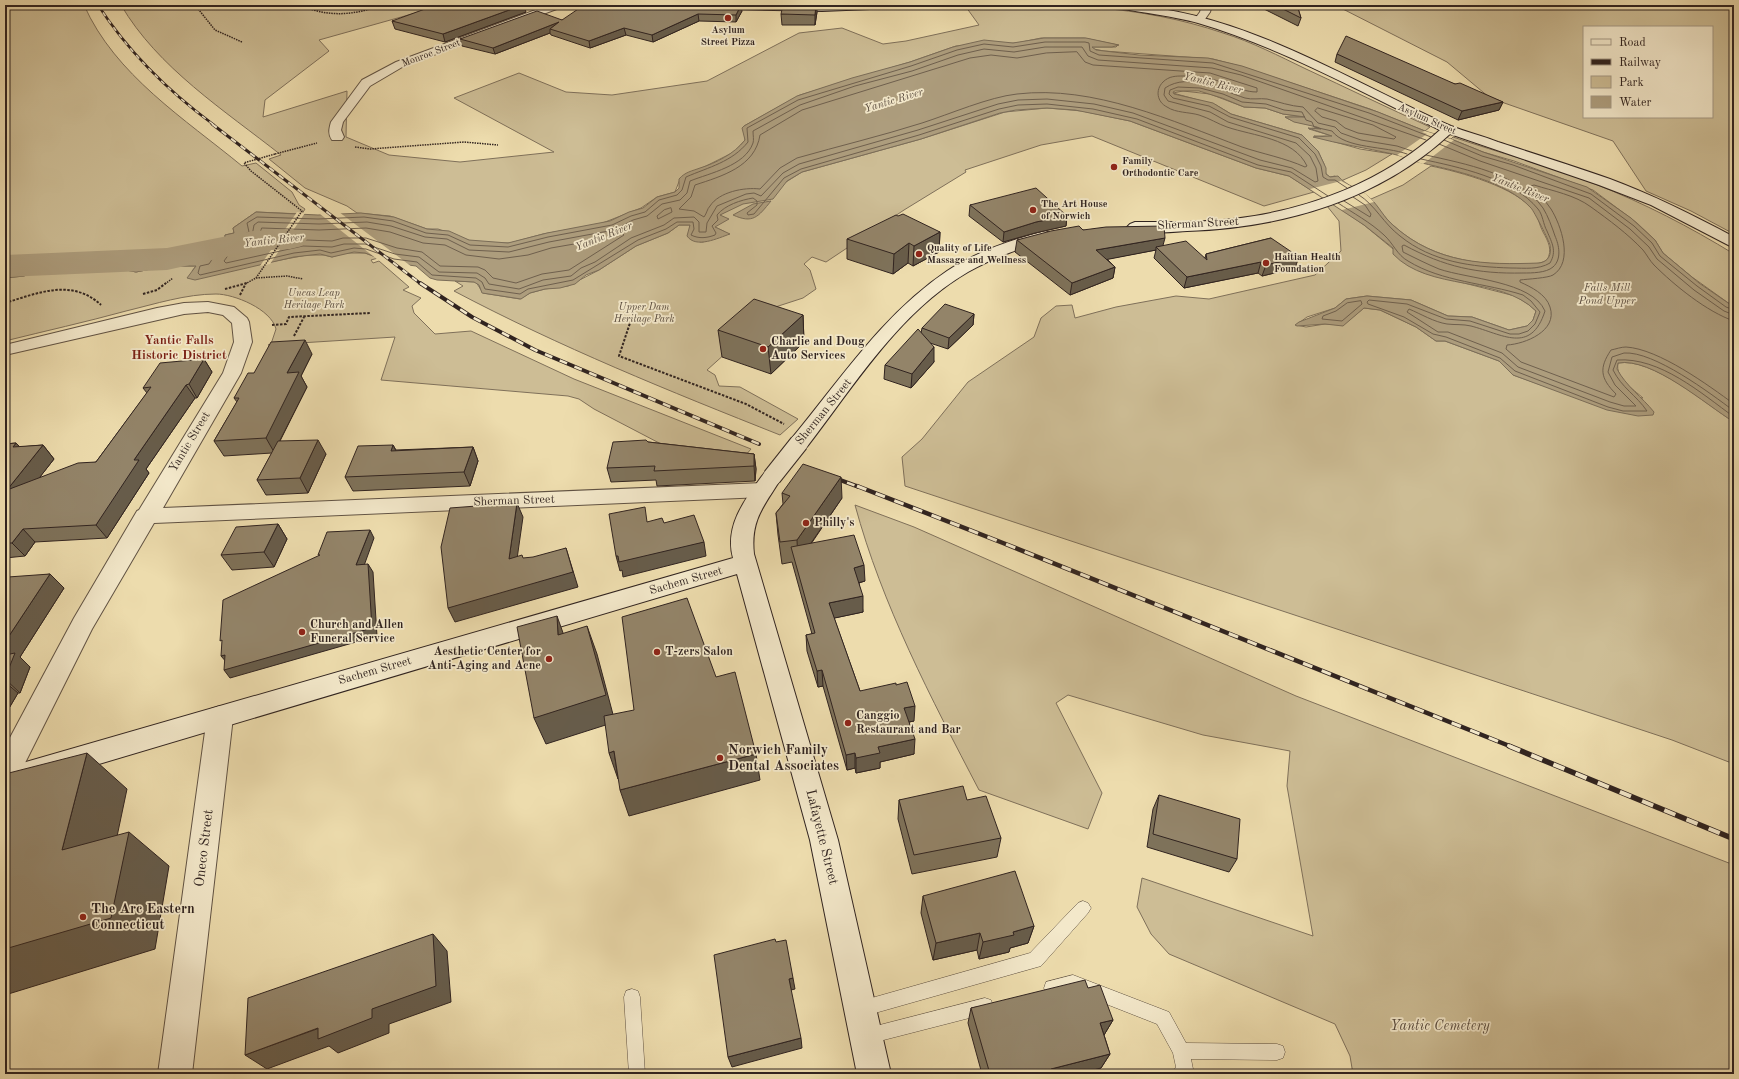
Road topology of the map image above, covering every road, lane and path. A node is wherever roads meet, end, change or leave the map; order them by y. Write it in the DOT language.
graph roads {
  1 [pos="195,5"];
  2 [pos="300,5"];
  3 [pos="383,5"];
  4 [pos="558,5"];
  5 [pos="687,5"];
  6 [pos="894,5"];
  7 [pos="1118,5"];
  8 [pos="1207,5"];
  9 [pos="1199,20"];
  10 [pos="242,42"];
  11 [pos="1445,132"];
  12 [pos="337,137"];
  13 [pos="498,145"];
  14 [pos="1120,228"];
  15 [pos="1057,234"];
  16 [pos="1734,243"];
  17 [pos="303,279"];
  18 [pos="5,303"];
  19 [pos="101,305"];
  20 [pos="370,313"];
  21 [pos="304,316"];
  22 [pos="631,320"];
  23 [pos="272,325"];
  24 [pos="294,336"];
  25 [pos="5,350"];
  26 [pos="802,439"];
  27 [pos="767,484"];
  28 [pos="145,516"];
  29 [pos="746,563"];
  30 [pos="220,717"];
  31 [pos="5,774"];
  32 [pos="5,780"];
  33 [pos="1083,908"];
  34 [pos="1035,993"];
  35 [pos="632,997"];
  36 [pos="996,1003"];
  37 [pos="860,1009"];
  38 [pos="866,1036"];
  39 [pos="1181,1051"];
  40 [pos="1277,1052"];
  41 [pos="175,1074"];
  42 [pos="637,1074"];
  43 [pos="874,1074"];
  44 [pos="1180,1074"];
  1 -- 10 [label="path"];
  2 -- 3 [label="path"];
  4 -- 12 [label="street, Monroe Street"];
  5 -- 6 [label="street"];
  7 -- 9 [label="street, Asylum Street"];
  8 -- 9 [label="street"];
  9 -- 11 [label="street, Asylum Street"];
  11 -- 14 [label="street, Sherman Street"];
  11 -- 16 [label="street, Asylum Street"];
  12 -- 13 [label="path"];
  12 -- 17 [label="path, bridge"];
  15 -- 26 [label="street, Sherman Street"];
  18 -- 19 [label="path"];
  20 -- 21 [label="path"];
  21 -- 23 [label="path"];
  21 -- 24 [label="path"];
  22 -- 26 [label="path"];
  25 -- 28 [label="street, Yantic Street"];
  26 -- 27 [label="street, Sherman Street, bridge"];
  27 -- 28 [label="street, Sherman Street"];
  27 -- 29 [label="street, Lafayette Street"];
  28 -- 31 [label="street, Yantic Street"];
  29 -- 30 [label="street, Sachem Street"];
  29 -- 37 [label="street, Lafayette Street"];
  30 -- 32 [label="street, Sachem Street"];
  30 -- 41 [label="street, Oneco Street"];
  33 -- 37 [label="lane"];
  34 -- 39 [label="lane"];
  35 -- 42 [label="lane"];
  36 -- 38 [label="lane"];
  37 -- 38 [label="street, Lafayette Street"];
  38 -- 43 [label="street, Lafayette Street"];
  39 -- 40 [label="lane"];
  39 -- 44 [label="lane"];
}
